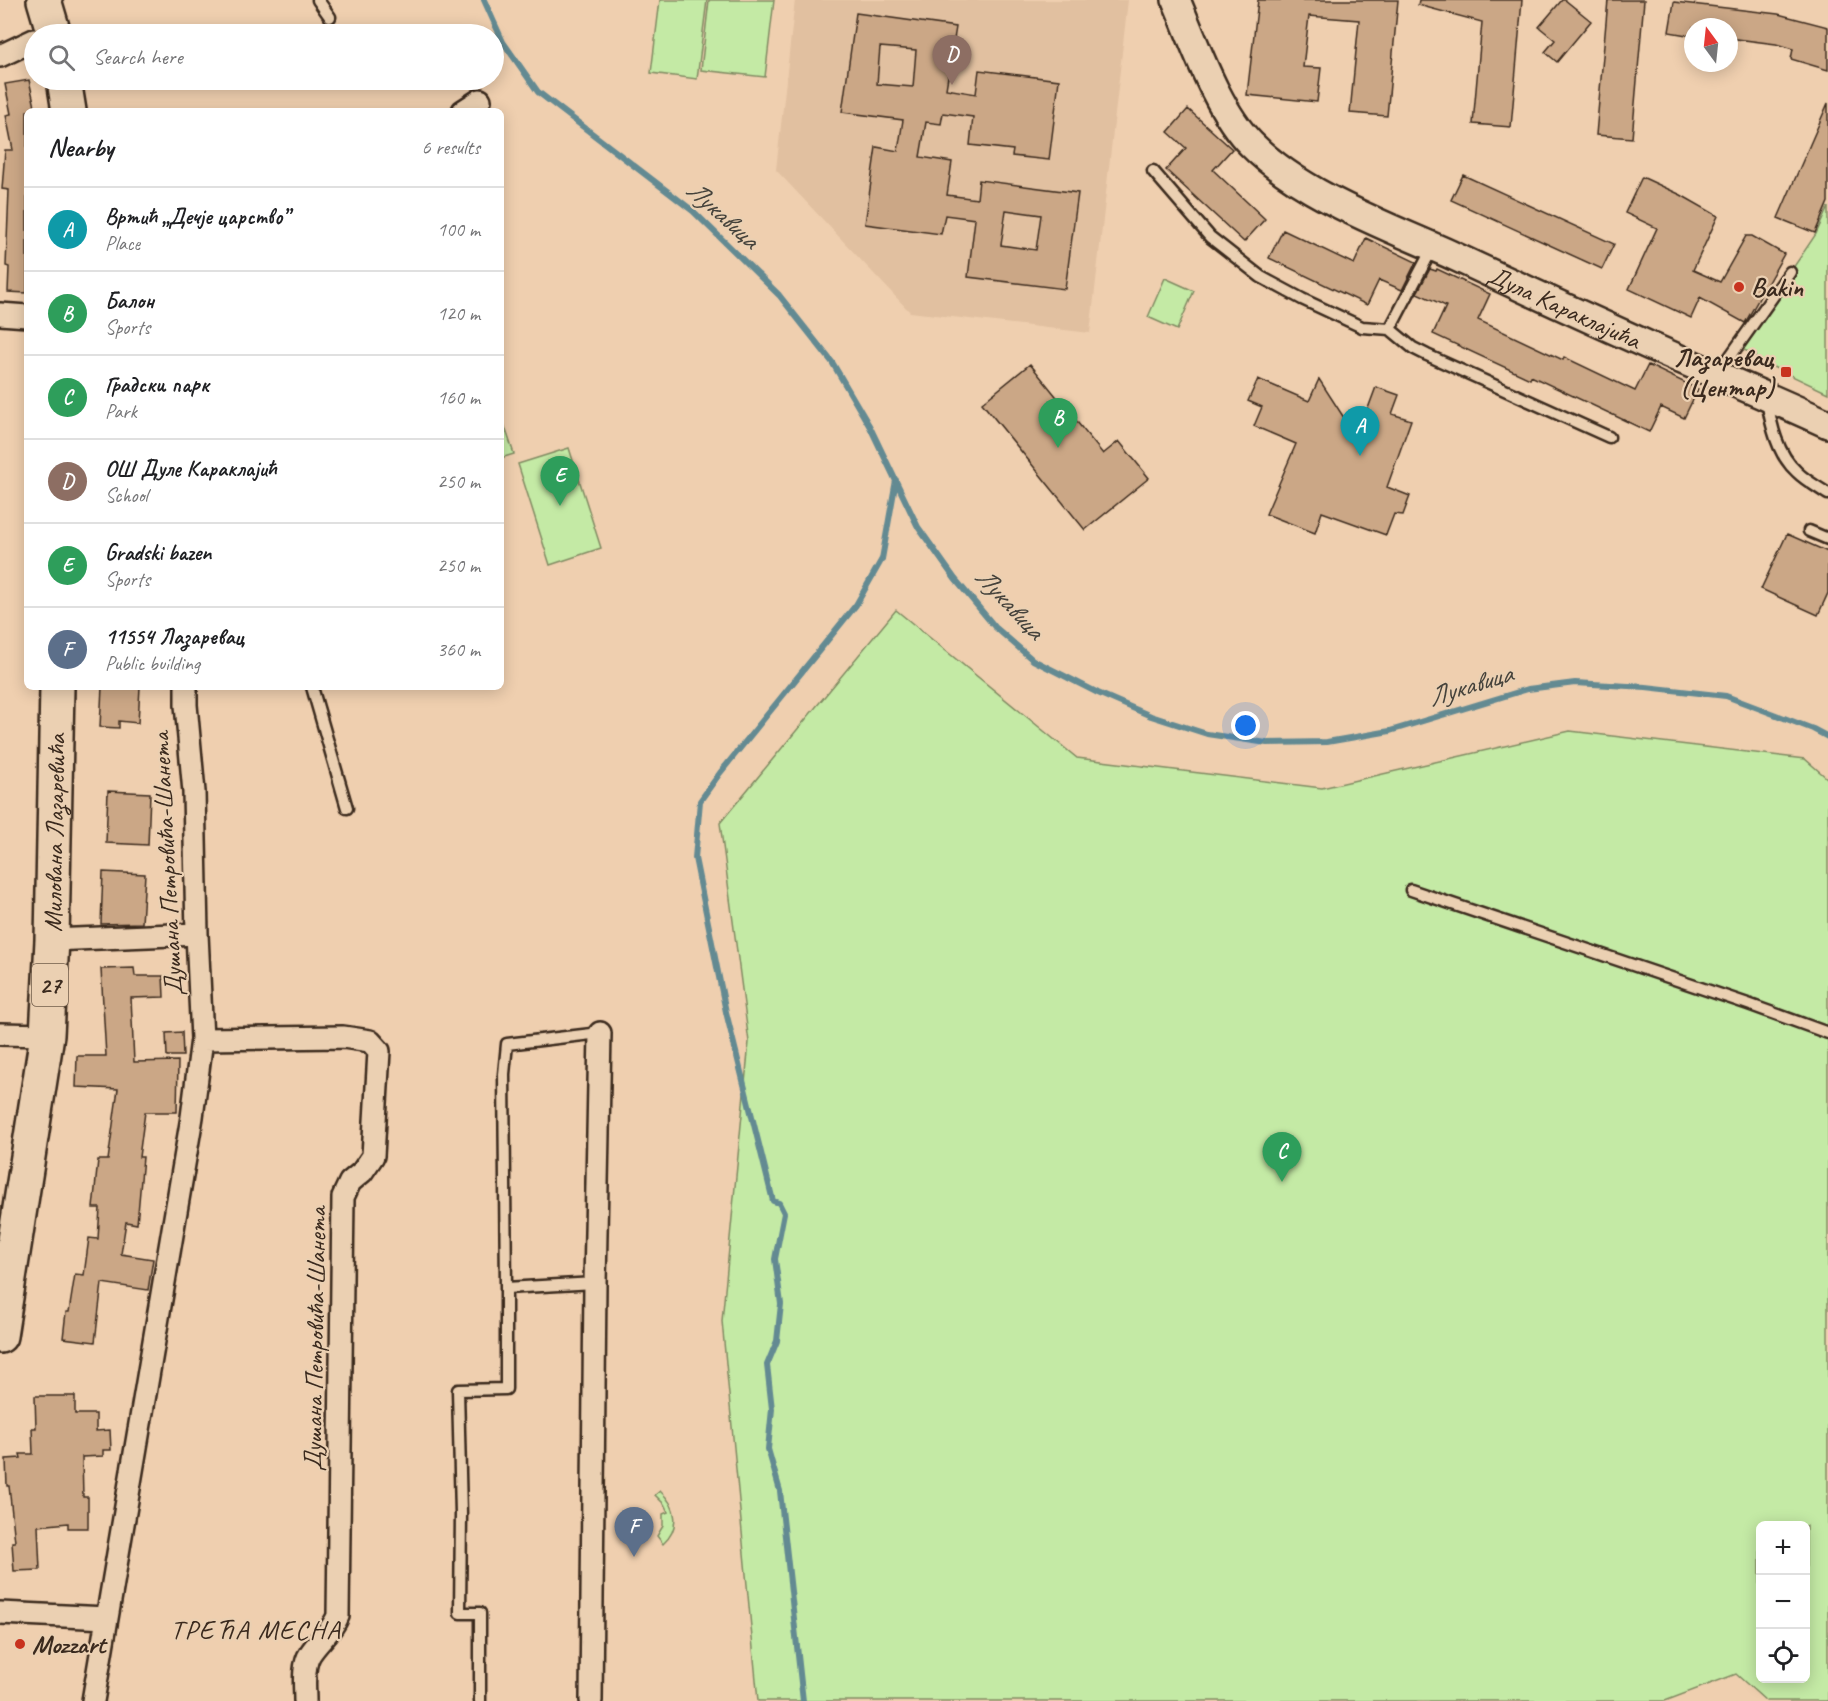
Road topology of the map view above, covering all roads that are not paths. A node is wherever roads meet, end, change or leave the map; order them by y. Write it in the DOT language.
graph roads {
  1 [pos="44,0"];
  2 [pos="318,0"];
  3 [pos="1176,0"];
  4 [pos="330,17"];
  5 [pos="46,24"];
  6 [pos="24,45"];
  7 [pos="0,56"];
  8 [pos="66,90"];
  9 [pos="69,108"];
  10 [pos="1153,171"];
  11 [pos="1433,247"];
  12 [pos="1790,272"];
  13 [pos="0,314"];
  14 [pos="24,316"];
  15 [pos="1390,329"];
  16 [pos="1717,375"];
  17 [pos="1767,396"];
  18 [pos="1828,424"];
  19 [pos="1609,437"];
  20 [pos="1828,494"];
  21 [pos="1809,531"];
  22 [pos="1828,539"];
  23 [pos="57,690"];
  24 [pos="186,690"];
  25 [pos="313,690"];
  26 [pos="347,808"];
  27 [pos="1411,890"];
  28 [pos="197,934"];
  29 [pos="52,940"];
  30 [pos="600,1033"];
  31 [pos="1828,1033"];
  32 [pos="0,1034"];
  33 [pos="47,1035"];
  34 [pos="202,1040"];
  35 [pos="595,1283"];
  36 [pos="506,1288"];
  37 [pos="0,1336"];
  38 [pos="0,1613"];
  39 [pos="107,1618"];
  40 [pos="93,1701"];
  41 [pos="305,1701"];
  42 [pos="480,1701"];
  43 [pos="591,1701"];
  1 -- 5 [label="main road"];
  2 -- 4 [label="lane"];
  3 -- 11 [label="street, Дула Караклајића"];
  6 -- 7 [label="street"];
  8 -- 9 [label="main road"];
  10 -- 15 [label="lane"];
  11 -- 15 [label="lane"];
  11 -- 16 [label="street, Дула Караклајића"];
  12 -- 16 [label="lane"];
  13 -- 14 [label="street"];
  15 -- 19 [label="lane"];
  16 -- 17 [label="street, Дула Караклајића"];
  17 -- 18 [label="street, Дула Караклајића"];
  17 -- 20 [label="lane"];
  21 -- 22 [label="lane"];
  23 -- 29 [label="main road, Милована Лазаревића / 27"];
  24 -- 28 [label="street, Душана Петровића-Шанета"];
  25 -- 26 [label="lane"];
  27 -- 31 [label="lane"];
  28 -- 29 [label="street"];
  28 -- 34 [label="street, Душана Петровића-Шанета"];
  29 -- 33 [label="main road, Милована Лазаревића / 27"];
  30 -- 35 [label="street"];
  30 -- 36 [label="lane"];
  32 -- 33 [label="street"];
  33 -- 37 [label="main road, Милована Лазаревића / 27"];
  34 -- 39 [label="street, Душана Петровића-Шанета"];
  34 -- 41 [label="street, Душана Петровића-Шанета"];
  35 -- 36 [label="lane"];
  35 -- 43 [label="street"];
  36 -- 42 [label="lane"];
  38 -- 39 [label="street"];
  39 -- 40 [label="street, Душана Петровића-Шанета"];
}
